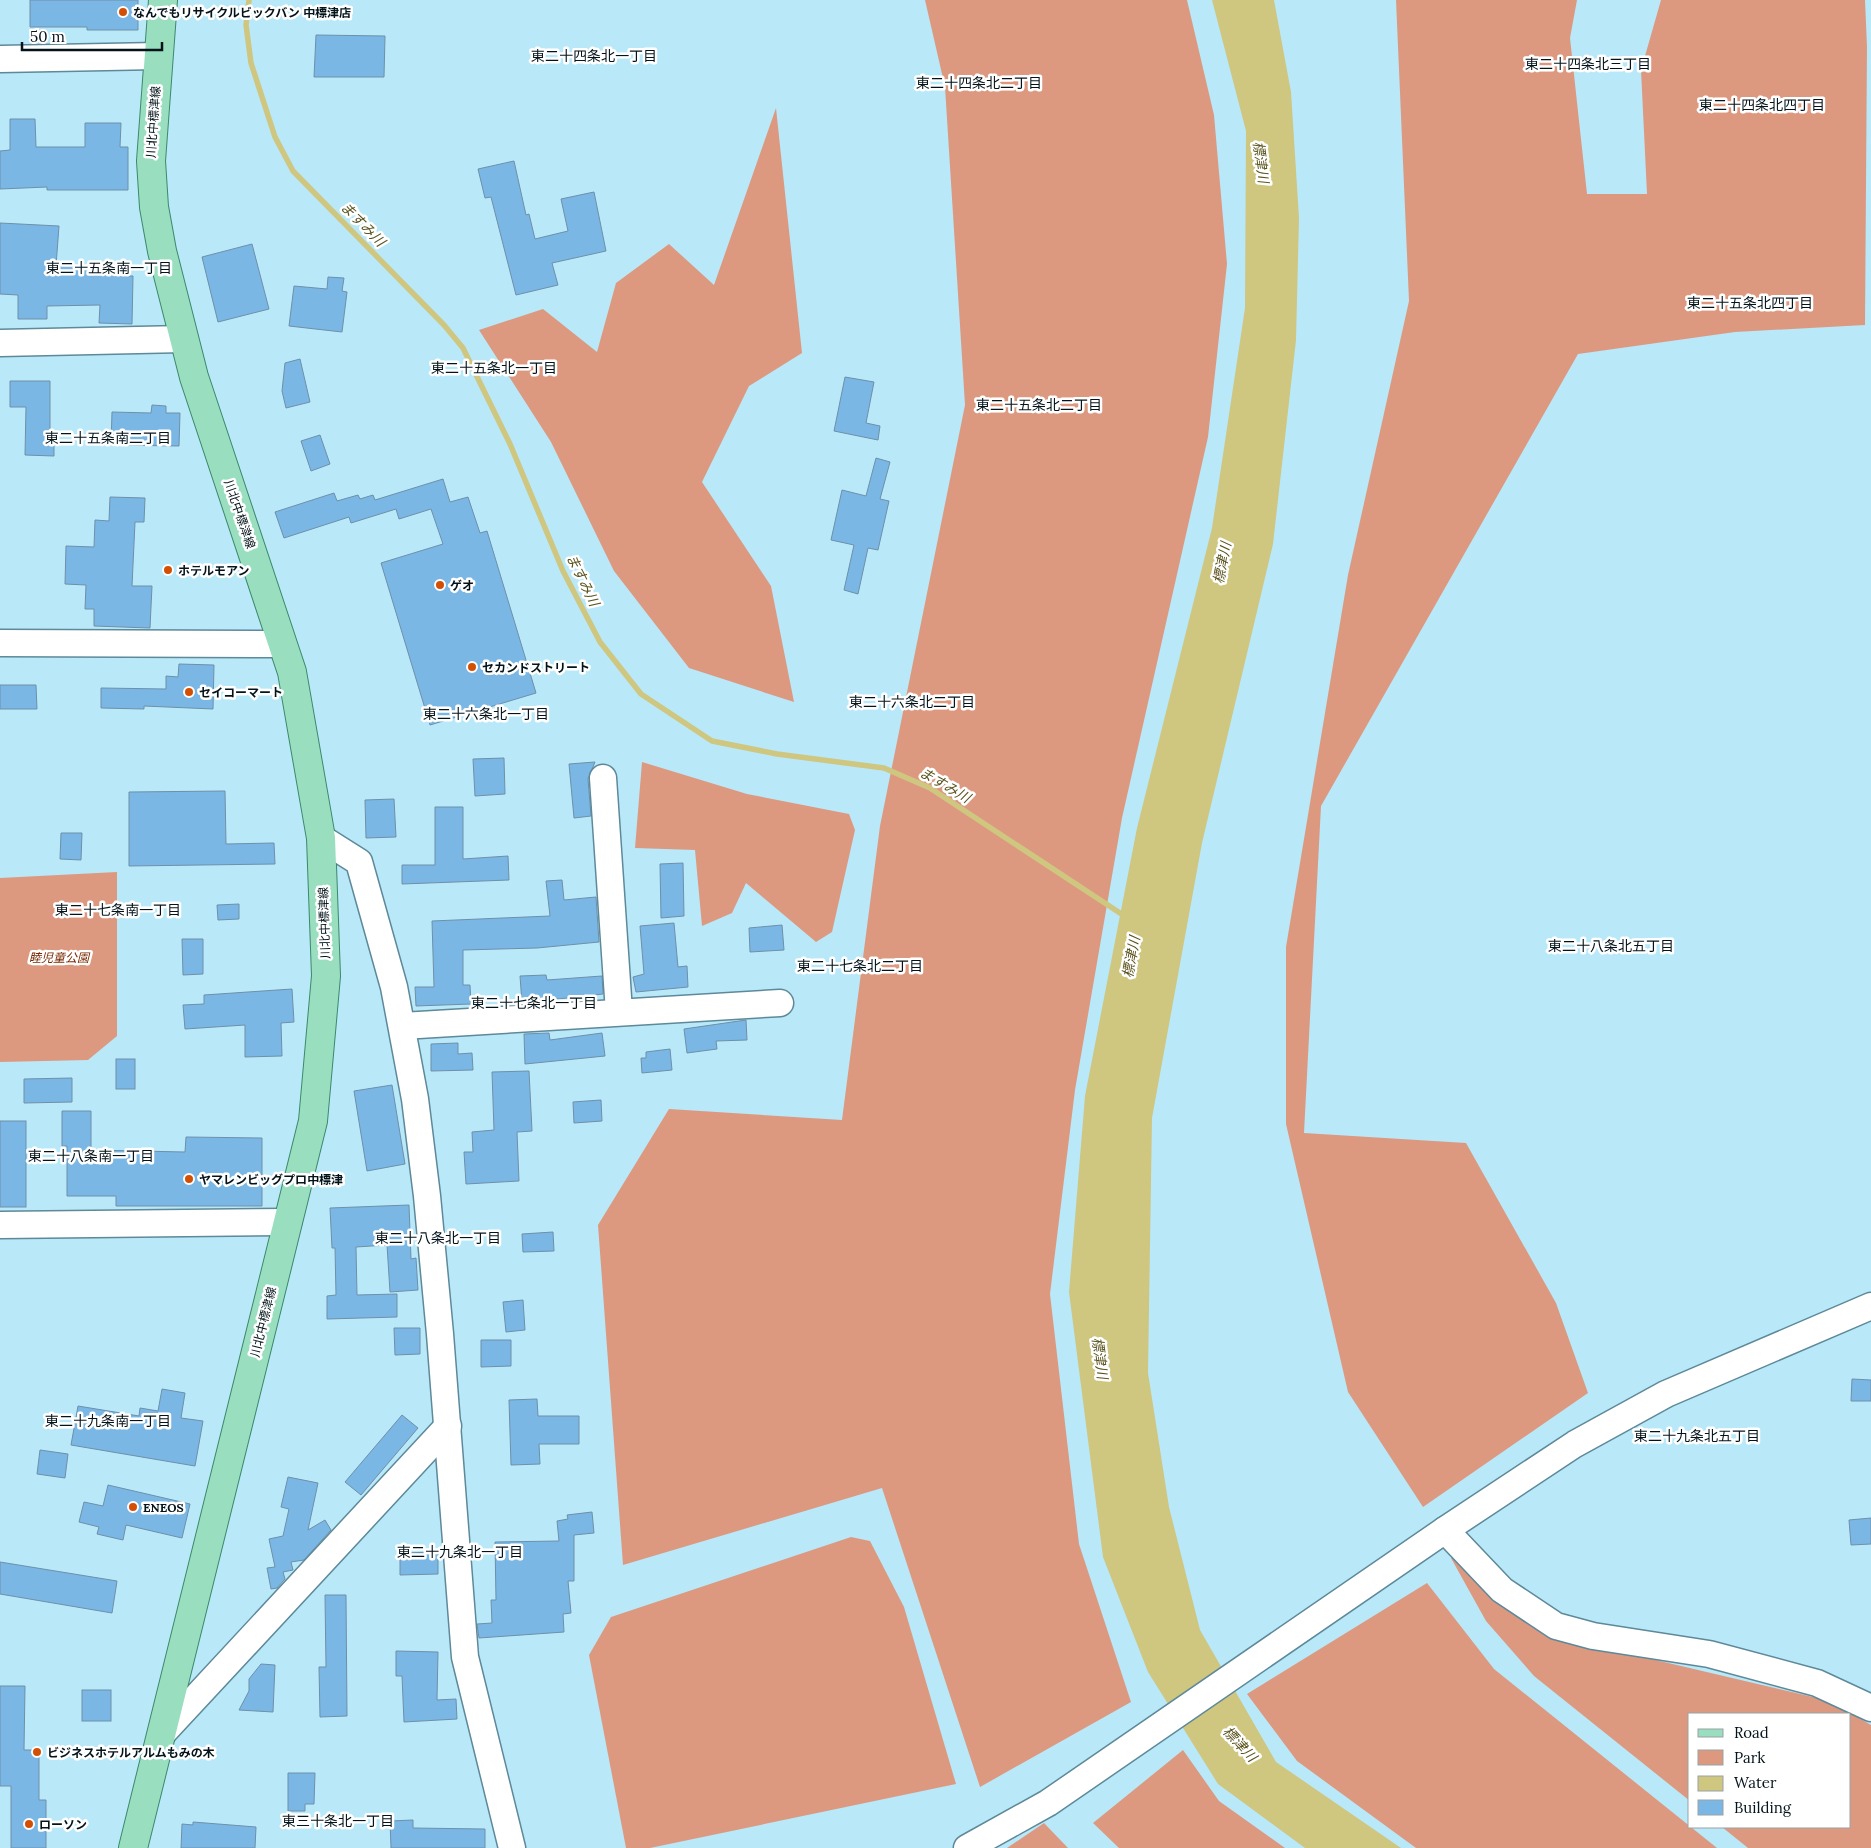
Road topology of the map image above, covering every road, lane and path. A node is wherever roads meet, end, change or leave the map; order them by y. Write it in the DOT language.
graph roads {
  1 [pos="163,0"];
  2 [pos="158,56"];
  3 [pos="0,59"];
  4 [pos="184,340"];
  5 [pos="0,343"];
  6 [pos="0,643"];
  7 [pos="282,644"];
  8 [pos="603,778"];
  9 [pos="321,838"];
  10 [pos="780,1003"];
  11 [pos="619,1012"];
  12 [pos="402,1026"];
  13 [pos="288,1222"];
  14 [pos="0,1225"];
  15 [pos="1871,1306"];
  16 [pos="448,1426"];
  17 [pos="1444,1530"];
  18 [pos="1871,1708"];
  19 [pos="161,1735"];
  20 [pos="133,1848"];
  21 [pos="512,1848"];
  22 [pos="967,1848"];
  1 -- 2 [label="main road, 川北中標津線"];
  2 -- 3 [label="street"];
  2 -- 4 [label="main road, 川北中標津線"];
  4 -- 5 [label="street"];
  4 -- 7 [label="main road, 川北中標津線"];
  6 -- 7 [label="street"];
  7 -- 9 [label="main road, 川北中標津線"];
  8 -- 11 [label="street"];
  9 -- 12 [label="street"];
  9 -- 13 [label="main road, 川北中標津線"];
  10 -- 11 [label="street"];
  11 -- 12 [label="street"];
  12 -- 16 [label="street"];
  13 -- 14 [label="street"];
  13 -- 19 [label="main road, 川北中標津線"];
  15 -- 17 [label="street"];
  16 -- 19 [label="street"];
  16 -- 21 [label="street"];
  17 -- 18 [label="street"];
  17 -- 22 [label="street"];
  19 -- 20 [label="main road, 川北中標津線"];
}
